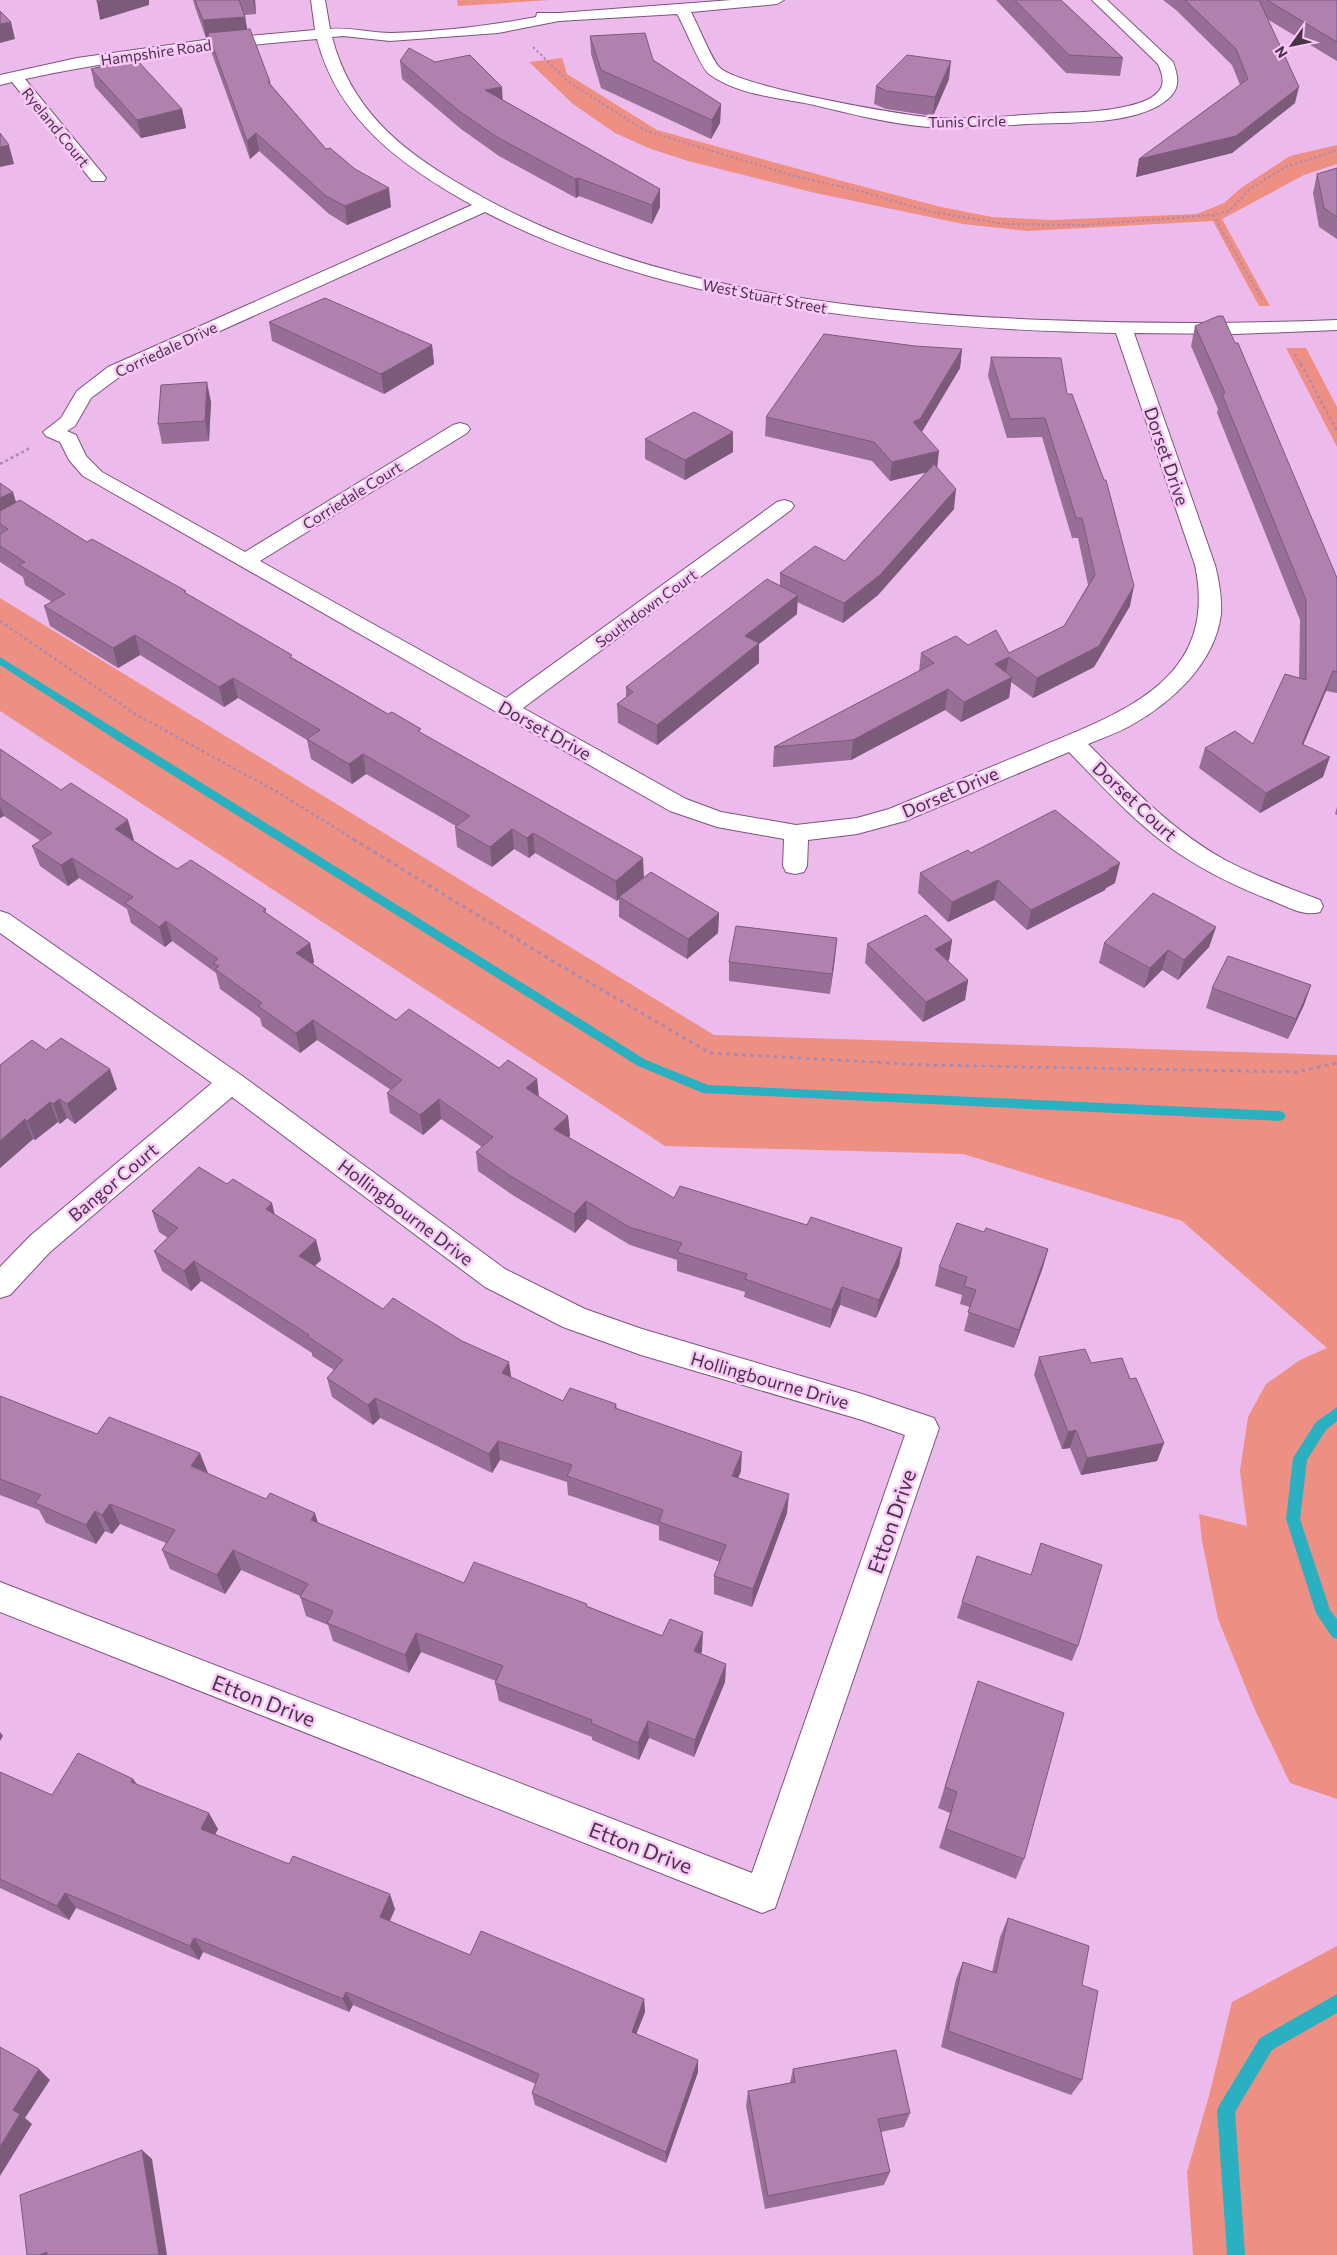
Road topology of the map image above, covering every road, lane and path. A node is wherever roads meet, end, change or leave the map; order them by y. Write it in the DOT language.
graph roads {
  1 [pos="318,0"];
  2 [pos="777,0"];
  3 [pos="1099,0"];
  4 [pos="682,9"];
  5 [pos="498,14"];
  6 [pos="560,17"];
  7 [pos="380,23"];
  8 [pos="343,32"];
  9 [pos="324,34"];
  10 [pos="529,44"];
  11 [pos="8,78"];
  12 [pos="1337,150"];
  13 [pos="98,178"];
  14 [pos="485,206"];
  15 [pos="1214,215"];
  16 [pos="1267,307"];
  17 [pos="1337,325"];
  18 [pos="1123,328"];
  19 [pos="1291,347"];
  20 [pos="460,429"];
  21 [pos="1337,431"];
  22 [pos="784,506"];
  23 [pos="245,561"];
  24 [pos="0,621"];
  25 [pos="374,634"];
  26 [pos="507,709"];
  27 [pos="1072,741"];
  28 [pos="796,833"];
  29 [pos="794,866"];
  30 [pos="1311,906"];
  31 [pos="0,920"];
  32 [pos="1337,1063"];
  33 [pos="231,1082"];
  34 [pos="0,1286"];
  35 [pos="862,1407"];
  36 [pos="0,1596"];
  1 -- 9 [label="street, West Stuart Street"];
  2 -- 4 [label="street, Hampshire Road"];
  3 -- 4 [label="street, Tunis Circle"];
  4 -- 6 [label="street, Hampshire Road"];
  5 -- 6 [label="street, Hampshire Road"];
  6 -- 8 [label="street, Hampshire Road"];
  7 -- 8 [label="street, Hampshire Road"];
  8 -- 9 [label="street, Hampshire Road"];
  9 -- 11 [label="street, Hampshire Road"];
  9 -- 14 [label="street, West Stuart Street"];
  10 -- 15 [label="path"];
  11 -- 13 [label="street, Ryeland Court"];
  12 -- 15 [label="path"];
  14 -- 18 [label="street, West Stuart Street"];
  14 -- 23 [label="street, Corriedale Drive"];
  15 -- 16 [label="path"];
  17 -- 18 [label="street, West Stuart Street"];
  18 -- 27 [label="street, Dorset Drive"];
  19 -- 21 [label="path"];
  20 -- 23 [label="street, Corriedale Court"];
  22 -- 26 [label="street, Southdown Court"];
  23 -- 25 [label="street, Corriedale Drive"];
  24 -- 32 [label="path"];
  25 -- 26 [label="street, Dorset Drive"];
  26 -- 28 [label="street, Dorset Drive"];
  27 -- 28 [label="street, Dorset Drive"];
  27 -- 30 [label="street, Dorset Court"];
  28 -- 29 [label="street"];
  31 -- 33 [label="street, Hollingbourne Drive"];
  33 -- 34 [label="street, Bangor Court"];
  33 -- 35 [label="street, Hollingbourne Drive"];
  35 -- 36 [label="street, Etton Drive"];
}
